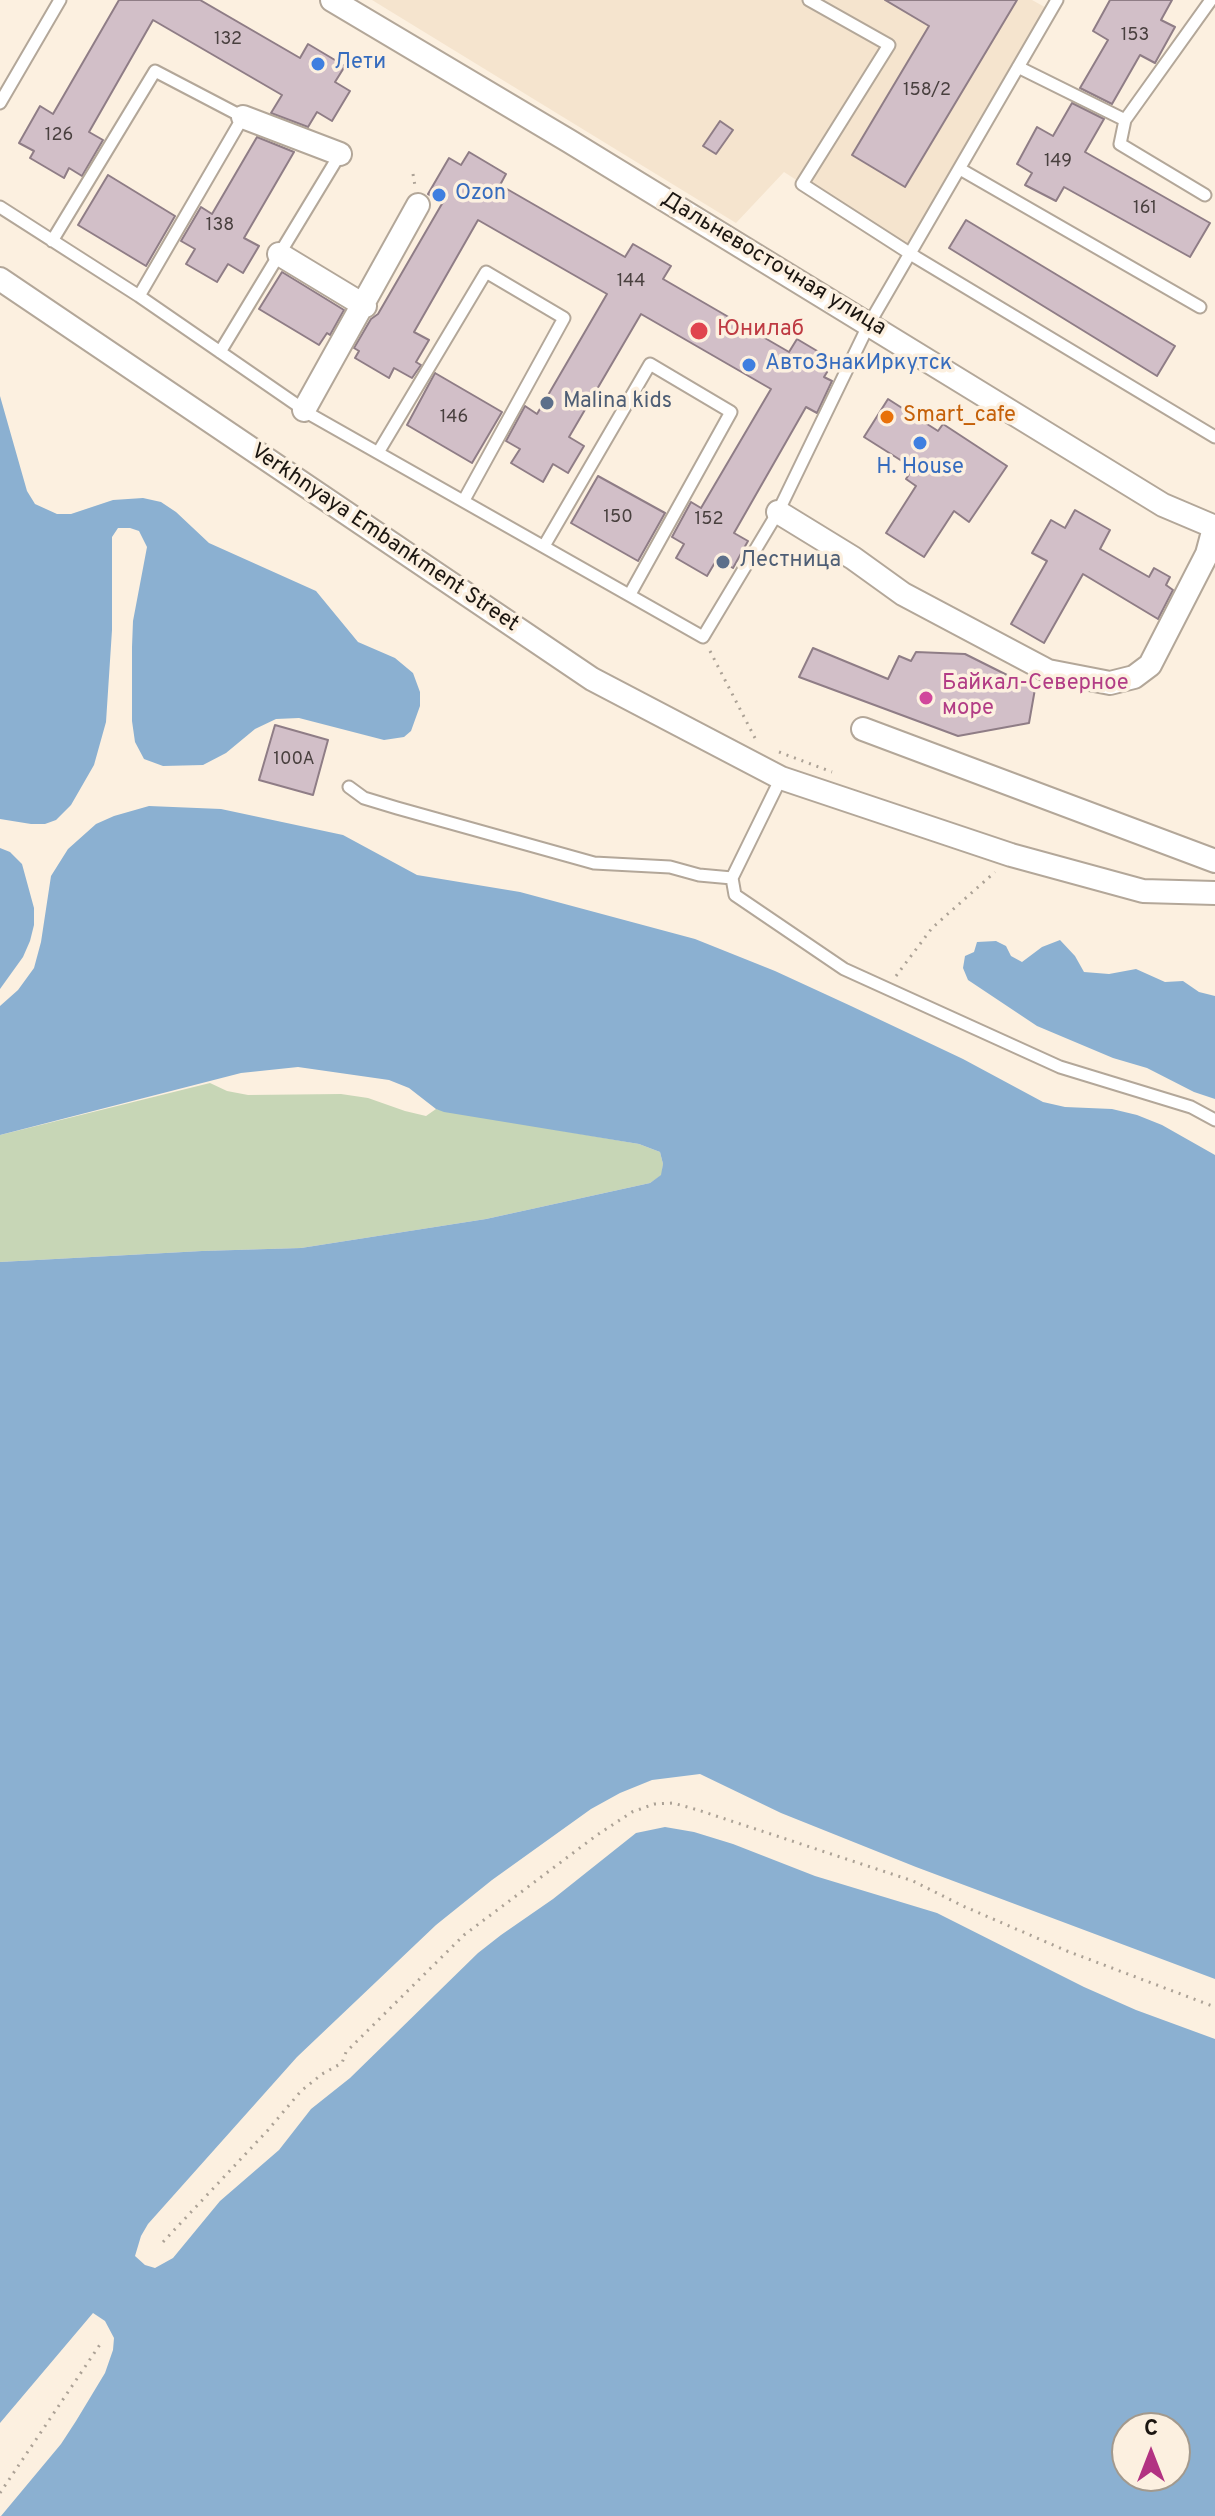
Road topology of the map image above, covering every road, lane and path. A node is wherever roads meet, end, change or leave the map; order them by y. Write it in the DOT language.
graph roads {
  1 [pos="60,0"];
  2 [pos="332,0"];
  3 [pos="809,0"];
  4 [pos="1057,0"];
  5 [pos="1211,0"];
  6 [pos="1018,67"];
  7 [pos="0,103"];
  8 [pos="243,117"];
  9 [pos="1125,120"];
  10 [pos="340,154"];
  11 [pos="960,169"];
  12 [pos="1205,195"];
  13 [pos="418,205"];
  14 [pos="0,207"];
  15 [pos="52,241"];
  16 [pos="279,254"];
  17 [pos="911,254"];
  18 [pos="0,279"];
  19 [pos="139,296"];
  20 [pos="364,305"];
  21 [pos="1200,307"];
  22 [pos="869,324"];
  23 [pos="220,352"];
  24 [pos="304,410"];
  25 [pos="1215,437"];
  26 [pos="379,451"];
  27 [pos="464,500"];
  28 [pos="778,512"];
  29 [pos="1214,528"];
  30 [pos="544,546"];
  31 [pos="630,594"];
  32 [pos="703,637"];
  33 [pos="863,729"];
  34 [pos="757,744"];
  35 [pos="772,749"];
  36 [pos="831,771"];
  37 [pos="781,778"];
  38 [pos="349,787"];
  39 [pos="1011,855"];
  40 [pos="1215,861"];
  41 [pos="732,878"];
  42 [pos="1215,893"];
  43 [pos="887,989"];
  44 [pos="1215,1120"];
  45 [pos="1215,2007"];
  46 [pos="163,2242"];
  47 [pos="101,2343"];
  48 [pos="0,2493"];
  1 -- 7 [label="lane"];
  2 -- 22 [label="street, Дальневосточная улица"];
  3 -- 17 [label="lane"];
  4 -- 6 [label="lane"];
  5 -- 9 [label="lane"];
  6 -- 9 [label="lane"];
  6 -- 11 [label="lane"];
  8 -- 10 [label="street"];
  8 -- 15 [label="lane"];
  8 -- 19 [label="lane"];
  9 -- 12 [label="lane"];
  10 -- 16 [label="lane"];
  11 -- 17 [label="lane"];
  11 -- 21 [label="lane"];
  13 -- 20 [label="street"];
  14 -- 15 [label="lane"];
  15 -- 19 [label="lane"];
  16 -- 20 [label="street"];
  16 -- 23 [label="lane"];
  17 -- 22 [label="lane"];
  17 -- 25 [label="lane"];
  18 -- 37 [label="street, Verkhnyaya Embankment Street"];
  19 -- 23 [label="lane"];
  20 -- 24 [label="street"];
  22 -- 28 [label="lane"];
  22 -- 29 [label="street, Дальневосточная улица"];
  23 -- 24 [label="lane"];
  24 -- 26 [label="lane"];
  26 -- 27 [label="lane"];
  26 -- 27 [label="lane"];
  27 -- 30 [label="lane"];
  28 -- 29 [label="street"];
  28 -- 32 [label="lane"];
  30 -- 31 [label="lane"];
  30 -- 31 [label="lane"];
  31 -- 32 [label="lane"];
  32 -- 34 [label="path"];
  33 -- 40 [label="street"];
  35 -- 36 [label="path"];
  37 -- 39 [label="street, Verkhnyaya Embankment Street"];
  37 -- 41 [label="lane"];
  38 -- 41 [label="lane"];
  39 -- 42 [label="street, Verkhnyaya Embankment Street"];
  39 -- 43 [label="path"];
  41 -- 43 [label="lane"];
  43 -- 44 [label="lane"];
  45 -- 46 [label="path"];
  47 -- 48 [label="path"];
}
